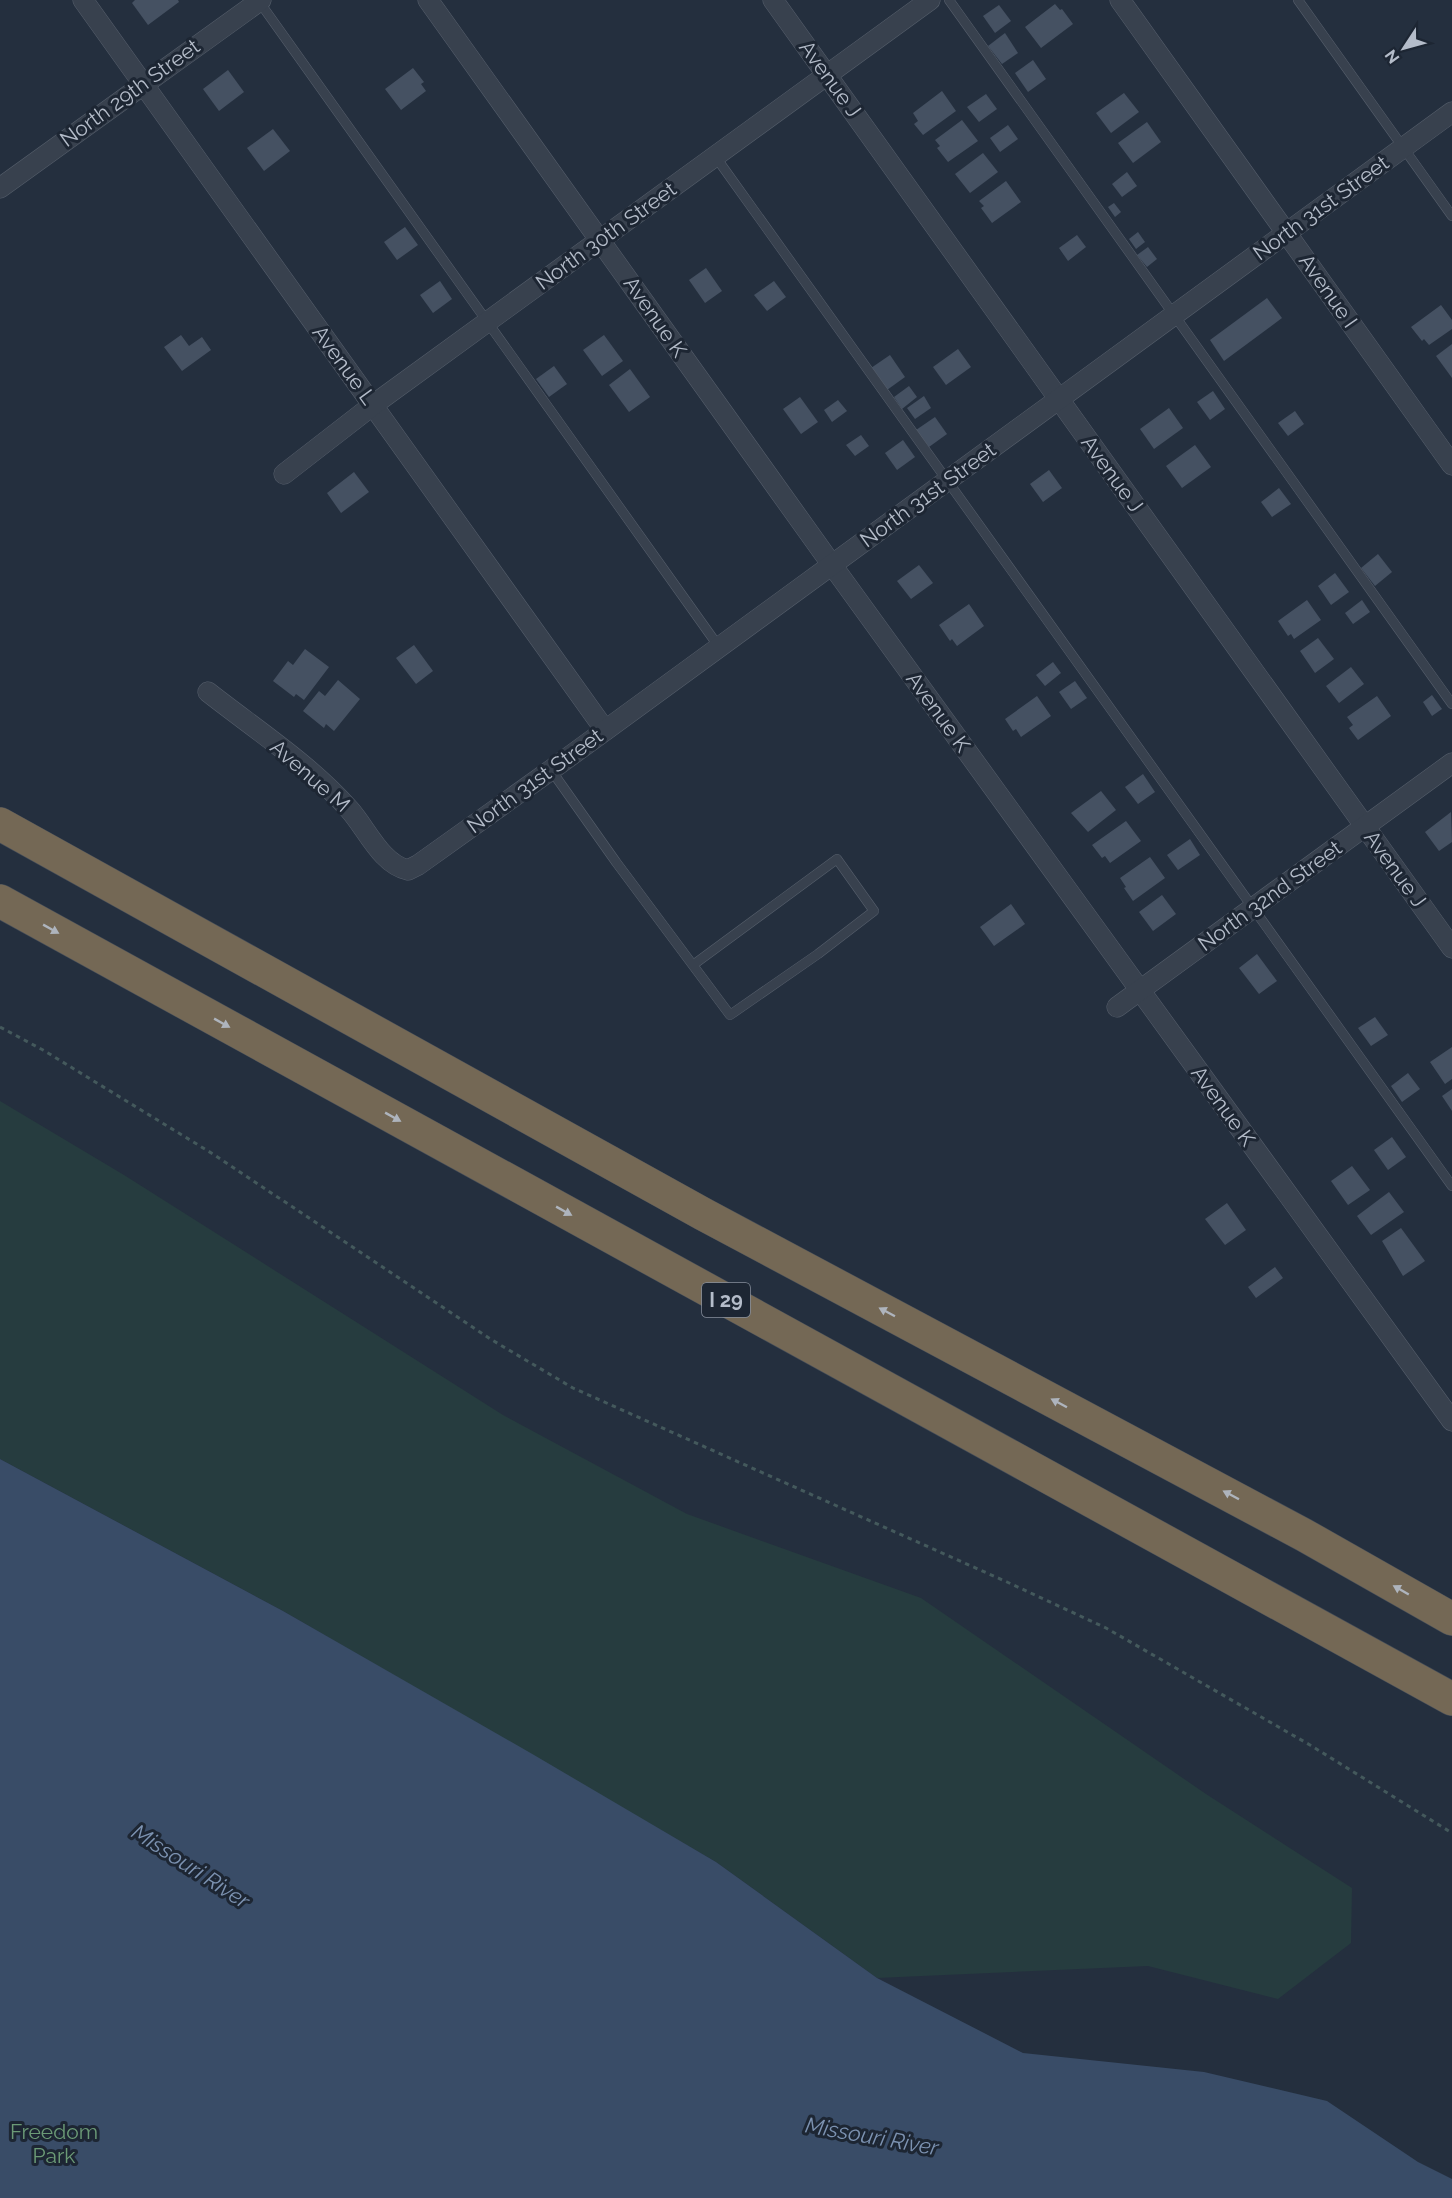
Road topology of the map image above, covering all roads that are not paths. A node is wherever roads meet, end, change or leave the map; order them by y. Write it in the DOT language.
graph roads {
  1 [pos="83,0"];
  2 [pos="260,0"];
  3 [pos="428,0"];
  4 [pos="773,0"];
  5 [pos="930,0"];
  6 [pos="949,0"];
  7 [pos="1120,0"];
  8 [pos="1298,0"];
  9 [pos="827,75"];
  10 [pos="143,84"];
  11 [pos="1452,112"];
  12 [pos="1404,148"];
  13 [pos="716,156"];
  14 [pos="0,188"];
  15 [pos="1452,216"];
  16 [pos="1286,233"];
  17 [pos="600,240"];
  18 [pos="1175,315"];
  19 [pos="488,322"];
  20 [pos="1059,399"];
  21 [pos="373,405"];
  22 [pos="1452,465"];
  23 [pos="284,474"];
  24 [pos="947,481"];
  25 [pos="832,565"];
  26 [pos="719,647"];
  27 [pos="208,692"];
  28 [pos="1452,704"];
  29 [pos="605,730"];
  30 [pos="1452,763"];
  31 [pos="550,770"];
  32 [pos="0,824"];
  33 [pos="1365,827"];
  34 [pos="402,869"];
  35 [pos="0,901"];
  36 [pos="1254,908"];
  37 [pos="1452,948"];
  38 [pos="693,965"];
  39 [pos="1139,991"];
  40 [pos="1117,1007"];
  41 [pos="1452,1186"];
  42 [pos="1452,1421"];
  43 [pos="1452,1619"];
  44 [pos="1452,1699"];
  1 -- 10 [label="street, Avenue L"];
  2 -- 10 [label="street, North 29th Street"];
  2 -- 19 [label="lane"];
  3 -- 17 [label="street, Avenue K"];
  4 -- 9 [label="street, Avenue J"];
  5 -- 9 [label="street, North 30th Street"];
  6 -- 18 [label="lane"];
  7 -- 16 [label="street, Avenue I"];
  8 -- 12 [label="lane"];
  9 -- 13 [label="street, North 30th Street"];
  9 -- 20 [label="street, Avenue J"];
  10 -- 14 [label="street, North 29th Street"];
  10 -- 21 [label="street, Avenue L"];
  11 -- 12 [label="street, North 31st Street"];
  12 -- 15 [label="lane"];
  12 -- 16 [label="street, North 31st Street"];
  13 -- 17 [label="street, North 30th Street"];
  13 -- 24 [label="lane"];
  16 -- 18 [label="street, North 31st Street"];
  16 -- 22 [label="street, Avenue I"];
  17 -- 19 [label="street, North 30th Street"];
  17 -- 25 [label="street, Avenue K"];
  18 -- 20 [label="street, North 31st Street"];
  18 -- 28 [label="lane"];
  19 -- 21 [label="street, North 30th Street"];
  19 -- 26 [label="lane"];
  20 -- 24 [label="street, North 31st Street"];
  20 -- 33 [label="street, Avenue J"];
  21 -- 23 [label="street, North 30th Street"];
  21 -- 29 [label="street, Avenue L"];
  24 -- 25 [label="street, North 31st Street"];
  24 -- 36 [label="lane"];
  25 -- 26 [label="street, North 31st Street"];
  25 -- 39 [label="street, Avenue K"];
  26 -- 29 [label="street, North 31st Street"];
  27 -- 34 [label="street, Avenue M"];
  29 -- 31 [label="street, North 31st Street"];
  30 -- 33 [label="street, North 32nd Street"];
  31 -- 34 [label="street, North 31st Street"];
  31 -- 38 [label="lane"];
  43 -- 32 [label="highway, one-way"];
  33 -- 36 [label="street, North 32nd Street"];
  33 -- 37 [label="street, Avenue J"];
  35 -- 44 [label="highway, I 29, one-way"];
  36 -- 39 [label="street, North 32nd Street"];
  36 -- 41 [label="lane"];
  38 -- 38 [label="lane"];
  39 -- 40 [label="street, North 32nd Street"];
  39 -- 42 [label="street, Avenue K"];
}
